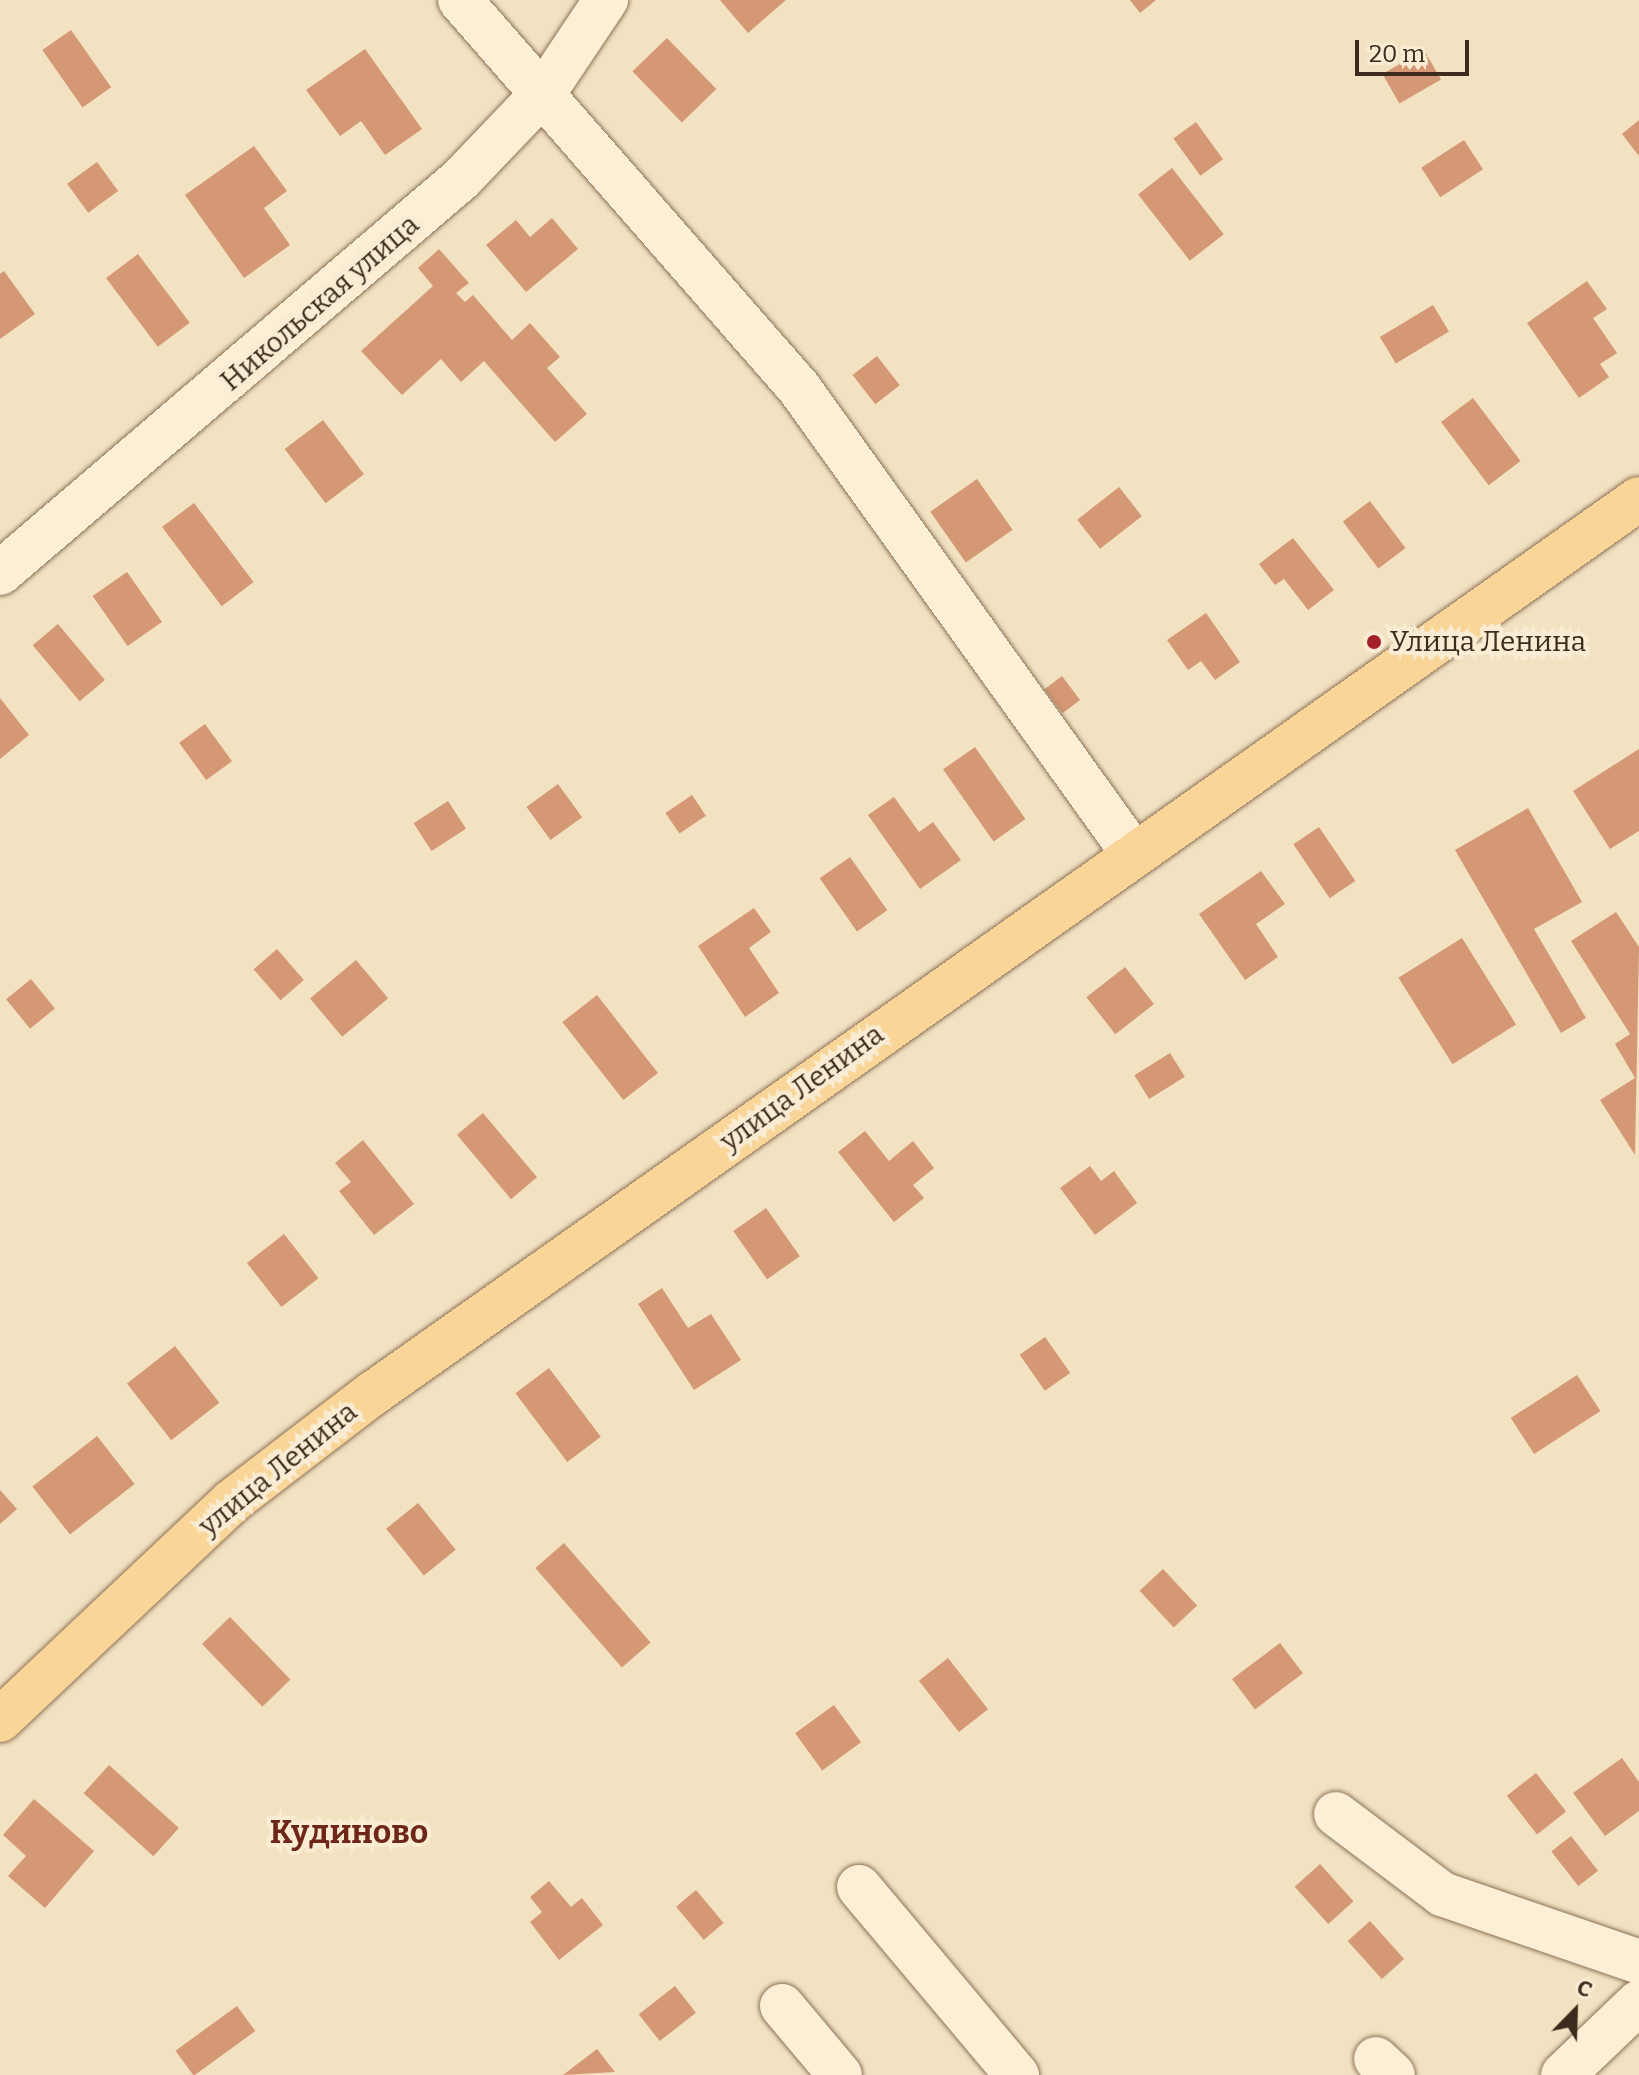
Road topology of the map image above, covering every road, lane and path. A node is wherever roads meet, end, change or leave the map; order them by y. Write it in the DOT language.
graph roads {
  1 [pos="460,0"];
  2 [pos="606,0"];
  3 [pos="545,91"];
  4 [pos="1639,499"];
  5 [pos="0,573"];
  6 [pos="1132,852"];
  7 [pos="0,1720"];
  8 [pos="1336,1814"];
  9 [pos="859,1887"];
  10 [pos="1639,1962"];
  11 [pos="1639,2002"];
  12 [pos="782,2006"];
  13 [pos="840,2075"];
  14 [pos="1017,2075"];
  15 [pos="1563,2075"];
  1 -- 3 [label="street"];
  2 -- 3 [label="street, Никольская улица"];
  3 -- 5 [label="street, Никольская улица"];
  3 -- 6 [label="street"];
  4 -- 6 [label="main road, улица Ленина"];
  6 -- 7 [label="main road, улица Ленина"];
  8 -- 10 [label="street"];
  9 -- 14 [label="street"];
  11 -- 15 [label="street"];
  12 -- 13 [label="street"];
}
